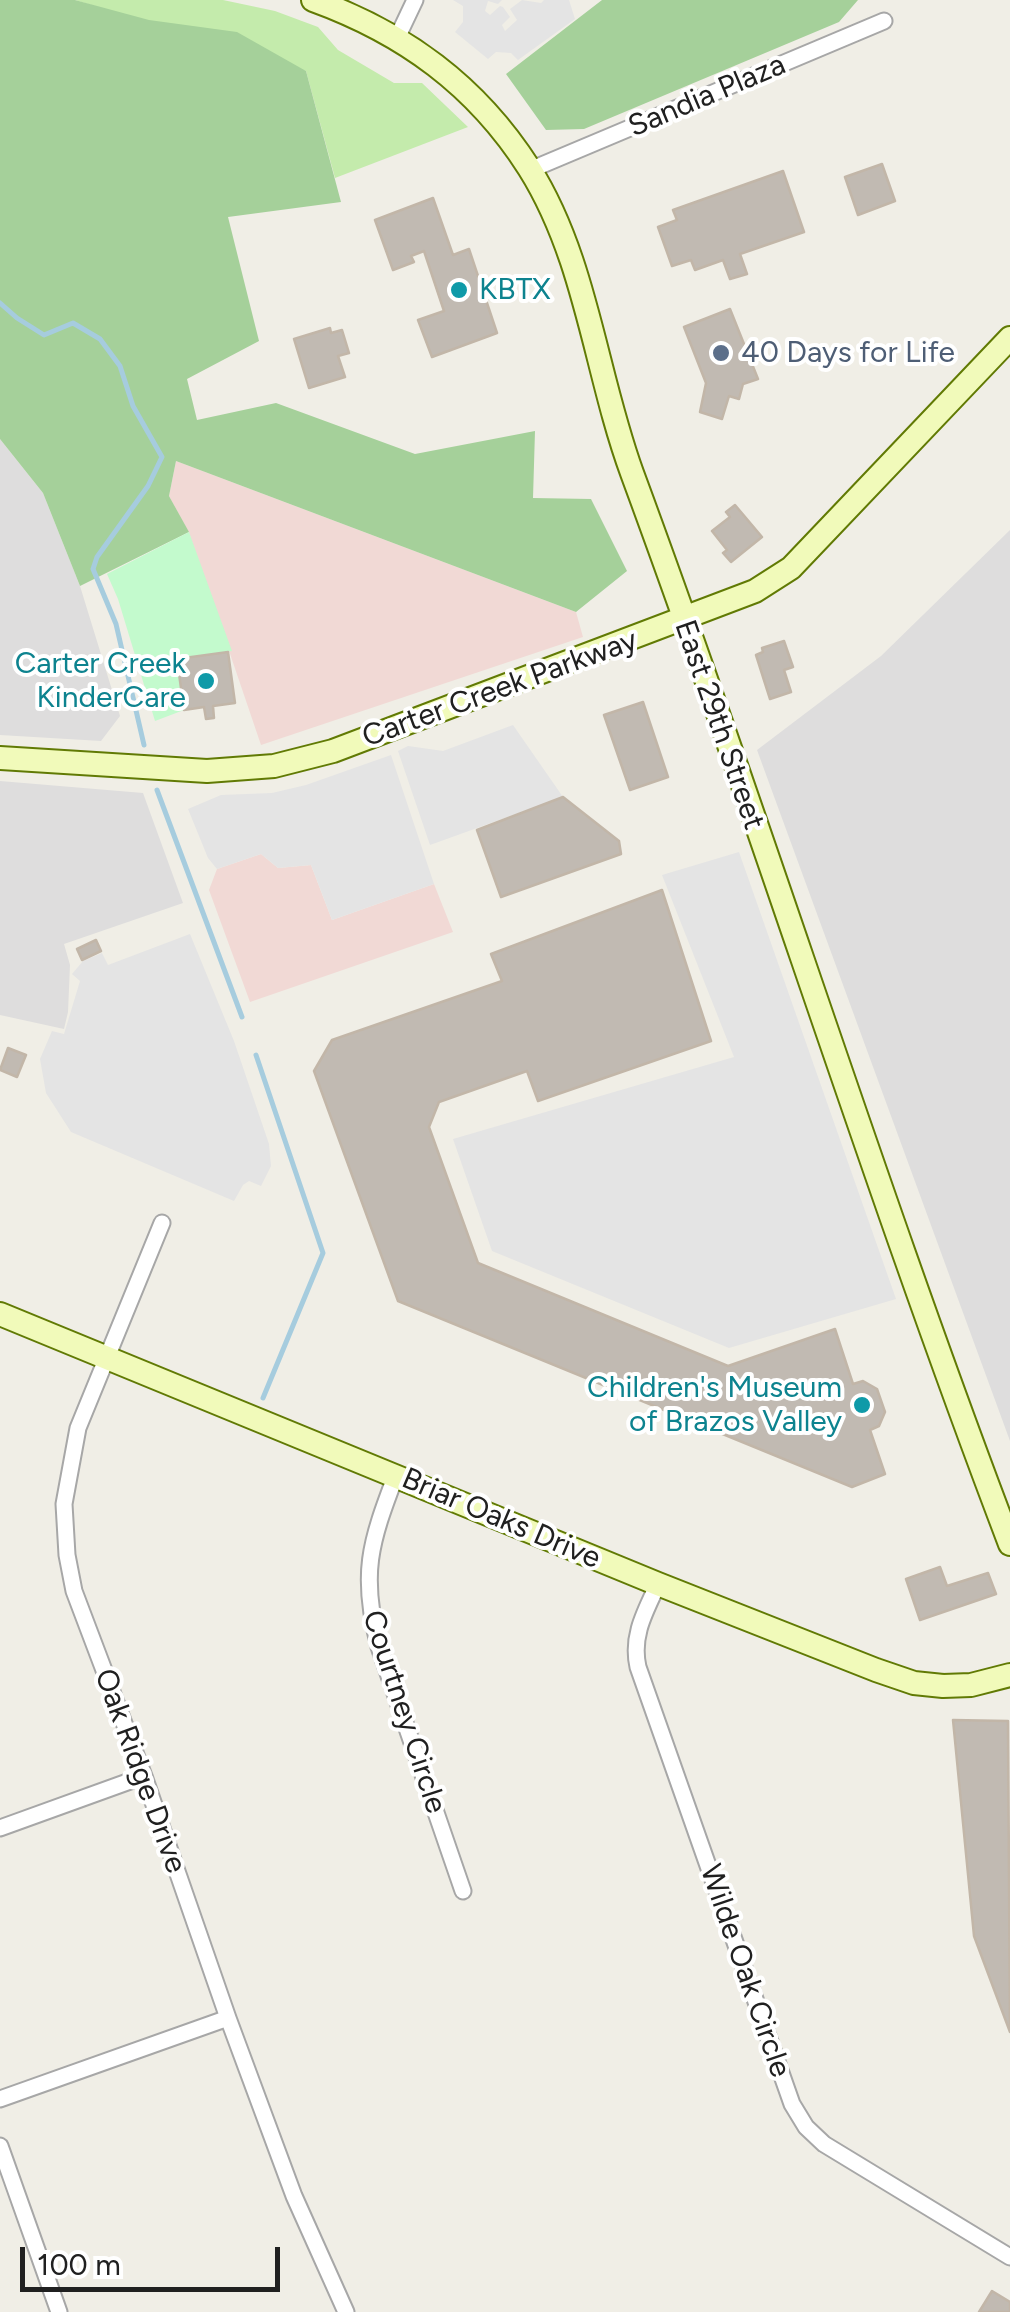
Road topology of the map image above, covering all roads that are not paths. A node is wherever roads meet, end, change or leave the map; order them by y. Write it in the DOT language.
graph roads {
  1 [pos="312,0"];
  2 [pos="415,0"];
  3 [pos="884,22"];
  4 [pos="397,38"];
  5 [pos="530,170"];
  6 [pos="1010,338"];
  7 [pos="684,621"];
  8 [pos="0,758"];
  9 [pos="162,1223"];
  10 [pos="0,1314"];
  11 [pos="109,1358"];
  12 [pos="396,1475"];
  13 [pos="1010,1544"];
  14 [pos="658,1584"];
  15 [pos="1010,1675"];
  16 [pos="144,1776"];
  17 [pos="0,1828"];
  18 [pos="463,1890"];
  19 [pos="228,2018"];
  20 [pos="0,2098"];
  21 [pos="0,2146"];
  22 [pos="1010,2256"];
  23 [pos="59,2312"];
  24 [pos="346,2312"];
  1 -- 4 [label="street, East 29th Street"];
  2 -- 4 [label="street"];
  3 -- 5 [label="street, Sandia Plaza"];
  4 -- 5 [label="street, East 29th Street"];
  5 -- 7 [label="street, East 29th Street"];
  6 -- 7 [label="street, Carter Creek Parkway"];
  7 -- 8 [label="street, Carter Creek Parkway"];
  7 -- 13 [label="street, East 29th Street"];
  9 -- 11 [label="street, Oak Ridge Drive"];
  10 -- 11 [label="street, Briar Oaks Drive"];
  11 -- 12 [label="street, Briar Oaks Drive"];
  11 -- 16 [label="street, Oak Ridge Drive"];
  12 -- 14 [label="street, Briar Oaks Drive"];
  12 -- 18 [label="street, Courtney Circle"];
  14 -- 15 [label="street, Briar Oaks Drive"];
  14 -- 22 [label="street, Wilde Oak Circle"];
  16 -- 17 [label="street"];
  16 -- 19 [label="street, Oak Ridge Drive"];
  19 -- 20 [label="street"];
  19 -- 24 [label="street, Oak Ridge Drive"];
  21 -- 23 [label="street"];
}
